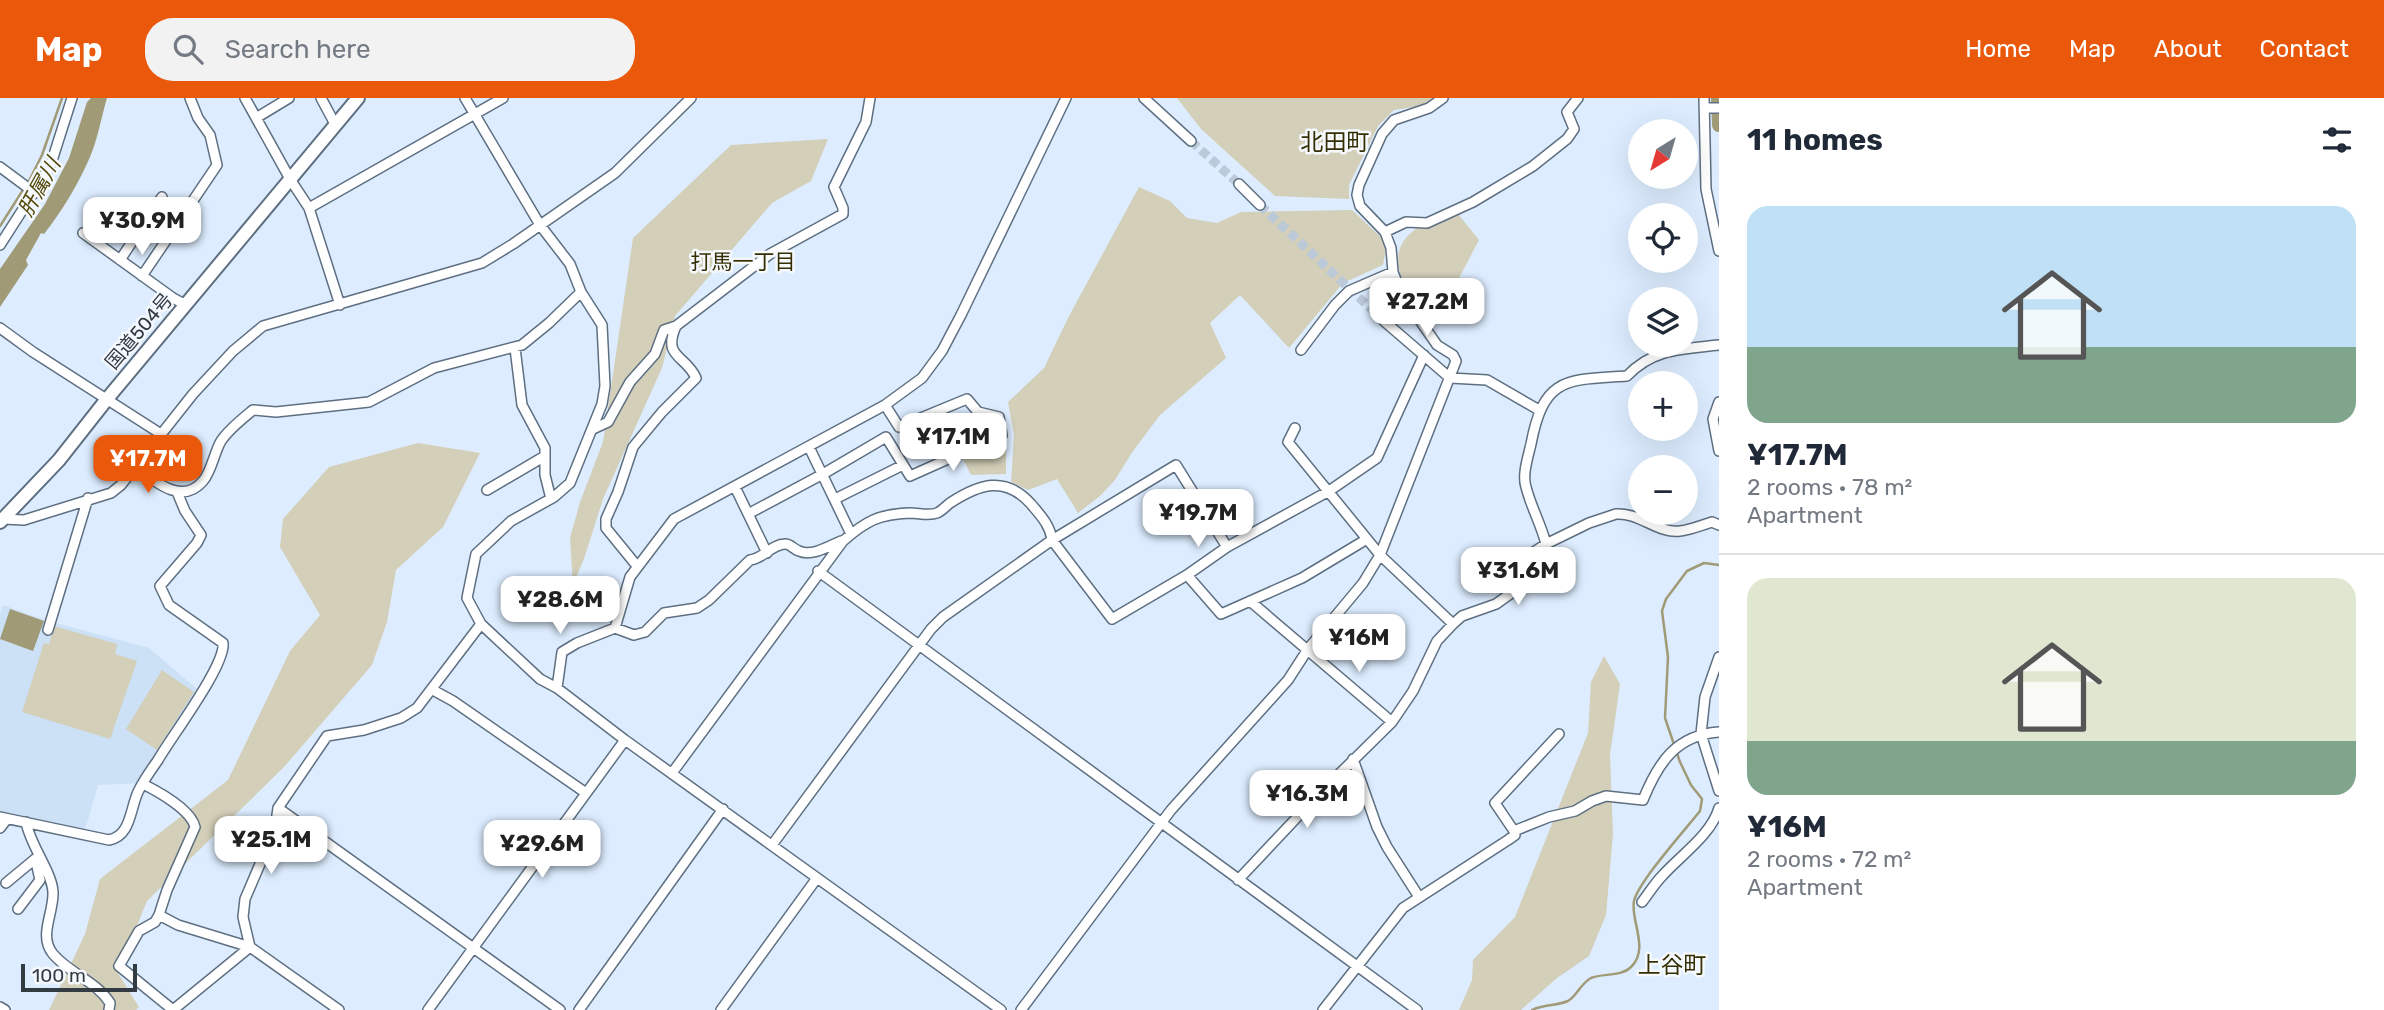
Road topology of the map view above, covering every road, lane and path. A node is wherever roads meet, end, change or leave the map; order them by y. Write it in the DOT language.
graph roads {
  1 [pos="72,98"];
  2 [pos="190,98"];
  3 [pos="245,98"];
  4 [pos="289,98"];
  5 [pos="321,98"];
  6 [pos="358,98"];
  7 [pos="464,98"];
  8 [pos="503,98"];
  9 [pos="691,98"];
  10 [pos="870,98"];
  11 [pos="1066,98"];
  12 [pos="1144,98"];
  13 [pos="1443,98"];
  14 [pos="1578,98"];
  15 [pos="1704,103"];
  16 [pos="1719,108"];
  17 [pos="473,114"];
  18 [pos="256,118"];
  19 [pos="335,124"];
  20 [pos="1191,141"];
  21 [pos="0,167"];
  22 [pos="290,179"];
  23 [pos="1239,184"];
  24 [pos="35,193"];
  25 [pos="162,197"];
  26 [pos="1260,205"];
  27 [pos="309,208"];
  28 [pos="540,225"];
  29 [pos="1385,232"];
  30 [pos="83,233"];
  31 [pos="0,245"];
  32 [pos="1719,251"];
  33 [pos="120,260"];
  34 [pos="1393,272"];
  35 [pos="142,276"];
  36 [pos="581,292"];
  37 [pos="186,305"];
  38 [pos="340,305"];
  39 [pos="1384,321"];
  40 [pos="676,326"];
  41 [pos="0,328"];
  42 [pos="1719,345"];
  43 [pos="515,348"];
  44 [pos="1301,350"];
  45 [pos="1424,355"];
  46 [pos="1450,378"];
  47 [pos="107,399"];
  48 [pos="1719,402"];
  49 [pos="885,405"];
  50 [pos="1539,410"];
  51 [pos="1295,428"];
  52 [pos="593,429"];
  53 [pos="161,434"];
  54 [pos="809,447"];
  55 [pos="1719,451"];
  56 [pos="545,456"];
  57 [pos="903,465"];
  58 [pos="136,467"];
  59 [pos="823,474"];
  60 [pos="734,487"];
  61 [pos="487,491"];
  62 [pos="1329,491"];
  63 [pos="177,492"];
  64 [pos="88,498"];
  65 [pos="551,499"];
  66 [pos="835,499"];
  67 [pos="748,514"];
  68 [pos="2,520"];
  69 [pos="1719,525"];
  70 [pos="851,534"];
  71 [pos="1367,539"];
  72 [pos="1052,540"];
  73 [pos="843,541"];
  74 [pos="1546,544"];
  75 [pos="1227,547"];
  76 [pos="767,553"];
  77 [pos="1380,555"];
  78 [pos="637,566"];
  79 [pos="818,571"];
  80 [pos="1187,575"];
  81 [pos="1250,601"];
  82 [pos="481,624"];
  83 [pos="1453,624"];
  84 [pos="615,628"];
  85 [pos="48,630"];
  86 [pos="919,646"];
  87 [pos="1308,649"];
  88 [pos="1719,657"];
  89 [pos="557,688"];
  90 [pos="433,690"];
  91 [pos="1392,722"];
  92 [pos="1719,732"];
  93 [pos="1559,734"];
  94 [pos="1701,734"];
  95 [pos="625,740"];
  96 [pos="1353,759"];
  97 [pos="672,773"];
  98 [pos="143,784"];
  99 [pos="1719,791"];
  100 [pos="586,793"];
  101 [pos="278,808"];
  102 [pos="1719,808"];
  103 [pos="723,809"];
  104 [pos="3,818"];
  105 [pos="26,822"];
  106 [pos="1161,824"];
  107 [pos="0,828"];
  108 [pos="1514,831"];
  109 [pos="772,845"];
  110 [pos="36,856"];
  111 [pos="817,878"];
  112 [pos="1238,880"];
  113 [pos="6,883"];
  114 [pos="1419,897"];
  115 [pos="1642,902"];
  116 [pos="18,909"];
  117 [pos="159,915"];
  118 [pos="250,947"];
  119 [pos="473,948"];
  120 [pos="1356,967"];
  121 [pos="108,1010"];
  122 [pos="173,1010"];
  123 [pos="339,1010"];
  124 [pos="428,1010"];
  125 [pos="560,1010"];
  126 [pos="579,1010"];
  127 [pos="721,1010"];
  128 [pos="1001,1010"];
  129 [pos="1021,1010"];
  130 [pos="1323,1010"];
  131 [pos="1417,1010"];
  1 -- 24 [label="street"];
  2 -- 35 [label="street"];
  3 -- 18 [label="street"];
  4 -- 18 [label="street"];
  5 -- 19 [label="street"];
  6 -- 19 [label="highway, 国道504号"];
  7 -- 17 [label="street"];
  8 -- 17 [label="street"];
  9 -- 28 [label="street"];
  10 -- 40 [label="street"];
  11 -- 49 [label="street"];
  12 -- 20 [label="street"];
  13 -- 29 [label="street"];
  14 -- 29 [label="street"];
  15 -- 16 [label="street"];
  15 -- 32 [label="street"];
  17 -- 27 [label="street"];
  17 -- 28 [label="street"];
  18 -- 22 [label="street"];
  19 -- 22 [label="highway, 国道504号"];
  21 -- 24 [label="street"];
  22 -- 27 [label="street"];
  22 -- 37 [label="highway, 国道504号"];
  23 -- 26 [label="street"];
  24 -- 31 [label="street"];
  25 -- 33 [label="street"];
  27 -- 38 [label="street"];
  28 -- 36 [label="street"];
  28 -- 38 [label="street"];
  29 -- 34 [label="street"];
  30 -- 33 [label="street"];
  33 -- 35 [label="street"];
  34 -- 44 [label="street"];
  34 -- 46 [label="street"];
  35 -- 37 [label="street"];
  36 -- 43 [label="street"];
  36 -- 52 [label="street"];
  37 -- 47 [label="highway, 国道504号"];
  38 -- 53 [label="street"];
  39 -- 45 [label="street"];
  40 -- 52 [label="street"];
  40 -- 78 [label="street"];
  41 -- 47 [label="street"];
  42 -- 50 [label="street"];
  43 -- 56 [label="street"];
  43 -- 63 [label="street"];
  45 -- 46 [label="street"];
  45 -- 62 [label="street"];
  46 -- 50 [label="street"];
  46 -- 77 [label="street"];
  47 -- 53 [label="street"];
  47 -- 68 [label="highway, 国道504号"];
  48 -- 55 [label="street"];
  49 -- 54 [label="street"];
  49 -- 57 [label="street"];
  50 -- 74 [label="street"];
  51 -- 62 [label="street"];
  52 -- 65 [label="street"];
  53 -- 58 [label="street"];
  54 -- 59 [label="street"];
  54 -- 60 [label="street"];
  56 -- 61 [label="street"];
  56 -- 65 [label="street"];
  57 -- 59 [label="street"];
  57 -- 66 [label="street"];
  58 -- 63 [label="street"];
  58 -- 64 [label="street"];
  59 -- 66 [label="street"];
  59 -- 67 [label="street"];
  60 -- 67 [label="street"];
  60 -- 78 [label="street"];
  62 -- 71 [label="street"];
  62 -- 75 [label="street"];
  63 -- 98 [label="street"];
  64 -- 68 [label="street"];
  64 -- 85 [label="street"];
  65 -- 82 [label="street"];
  66 -- 70 [label="street"];
  67 -- 76 [label="street"];
  69 -- 74 [label="street"];
  70 -- 72 [label="street"];
  70 -- 73 [label="street"];
  71 -- 77 [label="street"];
  71 -- 81 [label="street"];
  72 -- 75 [label="street"];
  72 -- 80 [label="street"];
  72 -- 86 [label="street"];
  73 -- 76 [label="street"];
  73 -- 79 [label="street"];
  74 -- 83 [label="street"];
  75 -- 80 [label="street"];
  76 -- 84 [label="street"];
  77 -- 83 [label="street"];
  77 -- 87 [label="street"];
  78 -- 84 [label="street"];
  79 -- 86 [label="street"];
  79 -- 97 [label="street"];
  80 -- 81 [label="street"];
  81 -- 87 [label="street"];
  82 -- 89 [label="street"];
  82 -- 90 [label="street"];
  83 -- 91 [label="street"];
  84 -- 89 [label="street"];
  86 -- 106 [label="street"];
  86 -- 109 [label="street"];
  87 -- 91 [label="street"];
  87 -- 106 [label="street"];
  88 -- 94 [label="street"];
  89 -- 95 [label="street"];
  90 -- 100 [label="street"];
  90 -- 101 [label="street"];
  91 -- 96 [label="street"];
  92 -- 94 [label="street"];
  93 -- 108 [label="street"];
  94 -- 99 [label="street"];
  94 -- 108 [label="street"];
  95 -- 97 [label="street"];
  95 -- 100 [label="street"];
  96 -- 112 [label="street"];
  96 -- 114 [label="street"];
  97 -- 103 [label="street"];
  98 -- 105 [label="street"];
  98 -- 117 [label="street"];
  100 -- 119 [label="street"];
  101 -- 118 [label="street"];
  101 -- 119 [label="street"];
  102 -- 115 [label="street"];
  103 -- 109 [label="street"];
  103 -- 126 [label="street"];
  104 -- 105 [label="street"];
  104 -- 107 [label="street"];
  105 -- 110 [label="street"];
  106 -- 112 [label="street"];
  106 -- 129 [label="street"];
  108 -- 114 [label="street"];
  109 -- 111 [label="street"];
  110 -- 113 [label="street"];
  110 -- 116 [label="street"];
  110 -- 121 [label="street"];
  111 -- 127 [label="street"];
  111 -- 128 [label="street"];
  112 -- 120 [label="street"];
  114 -- 120 [label="street"];
  117 -- 118 [label="street"];
  117 -- 122 [label="street"];
  118 -- 122 [label="street"];
  118 -- 123 [label="street"];
  119 -- 124 [label="street"];
  119 -- 125 [label="street"];
  120 -- 130 [label="street"];
  120 -- 131 [label="street"];
}
